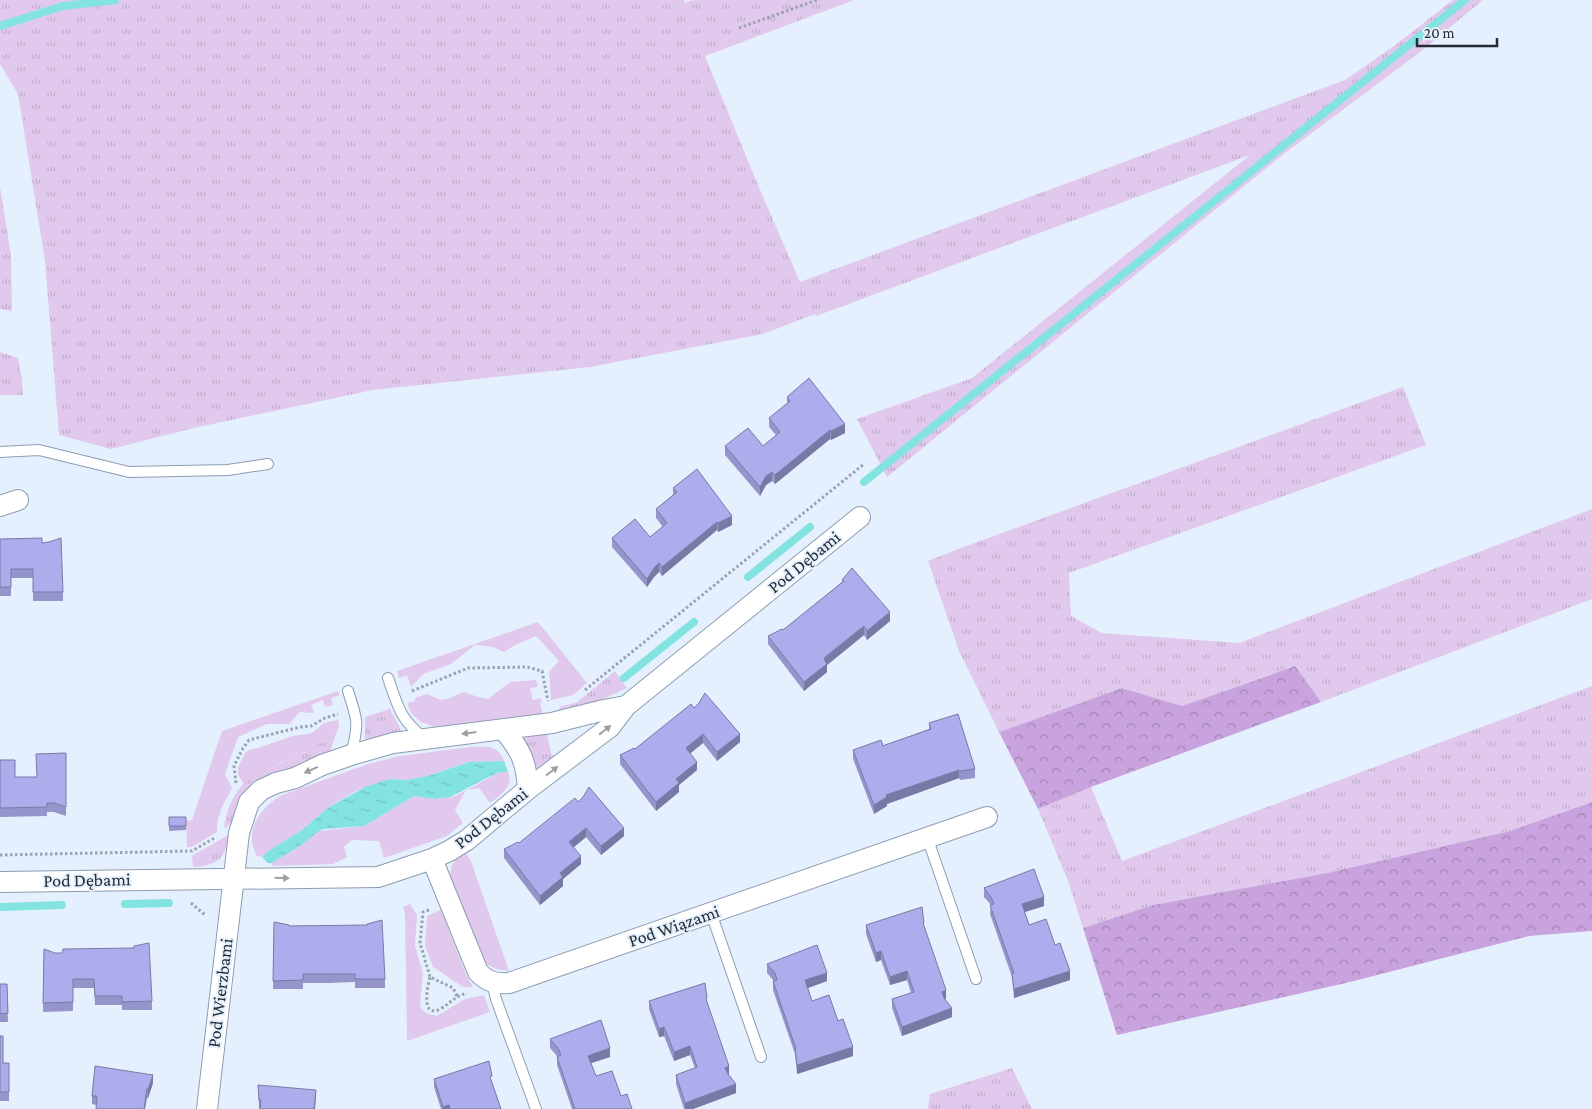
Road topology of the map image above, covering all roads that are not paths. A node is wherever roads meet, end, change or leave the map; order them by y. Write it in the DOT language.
graph roads {
  1 [pos="0,452"];
  2 [pos="268,464"];
  3 [pos="860,517"];
  4 [pos="388,678"];
  5 [pos="348,691"];
  6 [pos="626,706"];
  7 [pos="503,729"];
  8 [pos="424,739"];
  9 [pos="351,755"];
  10 [pos="528,789"];
  11 [pos="987,816"];
  12 [pos="927,837"];
  13 [pos="432,859"];
  14 [pos="233,878"];
  15 [pos="0,882"];
  16 [pos="711,913"];
  17 [pos="976,979"];
  18 [pos="492,982"];
  19 [pos="760,1057"];
  20 [pos="207,1109"];
  21 [pos="536,1109"];
  1 -- 2 [label="lane"];
  3 -- 6 [label="street, Pod Dębami"];
  4 -- 8 [label="lane"];
  5 -- 9 [label="lane"];
  6 -- 7 [label="street, Pod Wierzbami"];
  10 -- 6 [label="street, Pod Dębami, one-way"];
  7 -- 8 [label="street, Pod Wierzbami, one-way"];
  7 -- 10 [label="street"];
  8 -- 9 [label="street, Pod Wierzbami"];
  9 -- 14 [label="street, Pod Wierzbami, one-way"];
  10 -- 13 [label="street, Pod Dębami"];
  11 -- 12 [label="street, Pod Wiązami"];
  12 -- 16 [label="street, Pod Wiązami"];
  12 -- 17 [label="lane"];
  14 -- 13 [label="street, Pod Dębami, one-way"];
  13 -- 18 [label="street"];
  14 -- 15 [label="street, Pod Dębami"];
  14 -- 20 [label="street, Pod Wierzbami"];
  16 -- 18 [label="street, Pod Wiązami"];
  16 -- 19 [label="lane"];
  18 -- 21 [label="lane"];
}
